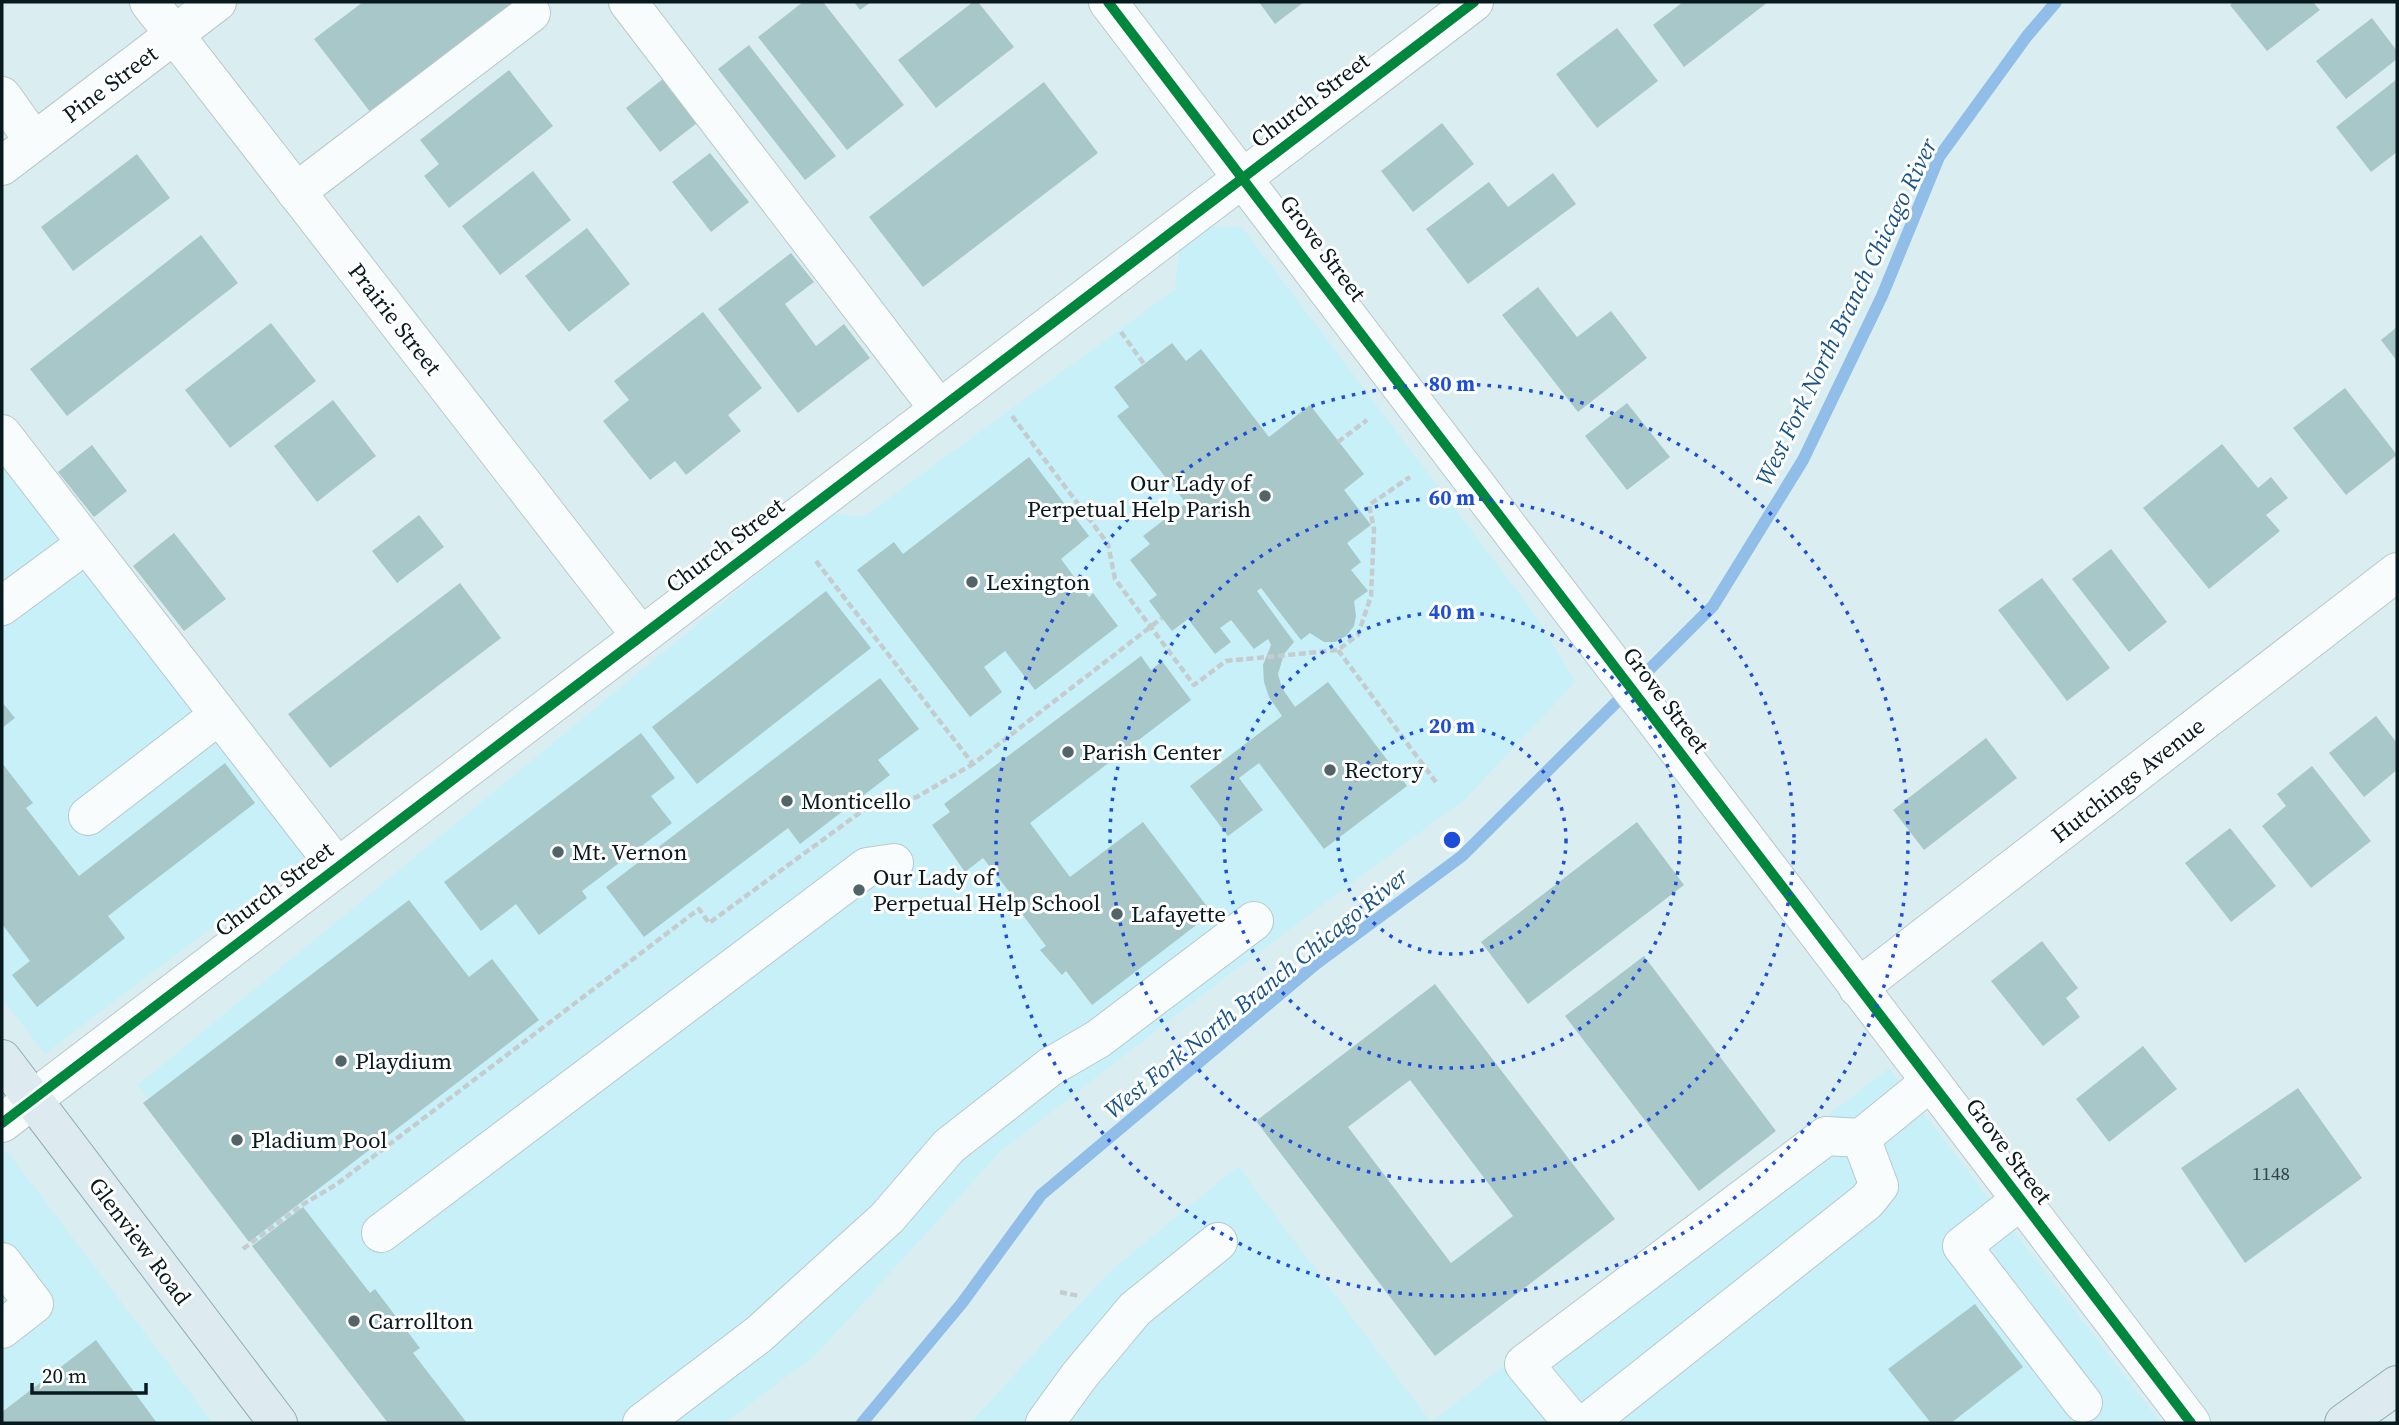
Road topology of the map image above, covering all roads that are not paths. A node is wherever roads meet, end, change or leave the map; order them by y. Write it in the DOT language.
graph roads {
  1 [pos="149,2"];
  2 [pos="217,2"];
  3 [pos="628,2"];
  4 [pos="1108,2"];
  5 [pos="1474,2"];
  6 [pos="531,13"];
  7 [pos="174,35"];
  8 [pos="2,96"];
  9 [pos="34,141"];
  10 [pos="2,166"];
  11 [pos="1242,178"];
  12 [pos="296,192"];
  13 [pos="939,409"];
  14 [pos="2,434"];
  15 [pos="86,544"];
  16 [pos="2397,572"];
  17 [pos="2,606"];
  18 [pos="641,635"];
  19 [pos="219,715"];
  20 [pos="88,816"];
  21 [pos="894,863"];
  22 [pos="337,867"];
  23 [pos="1254,921"];
  24 [pos="1858,988"];
  25 [pos="2,1059"];
  26 [pos="1930,1082"];
  27 [pos="33,1099"];
  28 [pos="2,1123"];
  29 [pos="1861,1138"];
  30 [pos="2021,1200"];
  31 [pos="381,1233"];
  32 [pos="1218,1242"];
  33 [pos="2,1262"];
  34 [pos="2,1329"];
  35 [pos="2397,1385"];
  36 [pos="2083,1403"];
  37 [pos="278,1423"];
  38 [pos="642,1423"];
  39 [pos="1045,1423"];
  40 [pos="1573,1423"];
  41 [pos="1587,1423"];
  42 [pos="2191,1423"];
  43 [pos="2344,1423"];
  1 -- 7 [label="street, Prairie Street"];
  2 -- 7 [label="street, Pine Street"];
  3 -- 13 [label="street"];
  4 -- 11 [label="street, Grove Street"];
  5 -- 11 [label="street, Church Street"];
  6 -- 12 [label="street"];
  7 -- 9 [label="street, Pine Street"];
  7 -- 12 [label="street, Prairie Street"];
  8 -- 9 [label="street"];
  9 -- 10 [label="street, Pine Street"];
  11 -- 13 [label="street, Church Street"];
  11 -- 24 [label="street, Grove Street"];
  12 -- 18 [label="street, Prairie Street"];
  13 -- 18 [label="street, Church Street"];
  14 -- 15 [label="street"];
  15 -- 17 [label="street"];
  15 -- 19 [label="street"];
  16 -- 24 [label="street, Hutchings Avenue"];
  18 -- 22 [label="street, Church Street"];
  19 -- 20 [label="street"];
  19 -- 22 [label="street"];
  21 -- 31 [label="street"];
  22 -- 27 [label="street, Church Street"];
  23 -- 38 [label="street"];
  24 -- 26 [label="street, Grove Street"];
  25 -- 27 [label="main road, Glenview Road"];
  26 -- 29 [label="street"];
  26 -- 30 [label="street, Grove Street"];
  27 -- 28 [label="street, Church Street"];
  27 -- 37 [label="main road, Glenview Road"];
  29 -- 40 [label="street"];
  29 -- 41 [label="street"];
  30 -- 36 [label="street"];
  30 -- 42 [label="street, Grove Street"];
  32 -- 39 [label="street"];
  33 -- 34 [label="street"];
  35 -- 43 [label="main road"];
}
